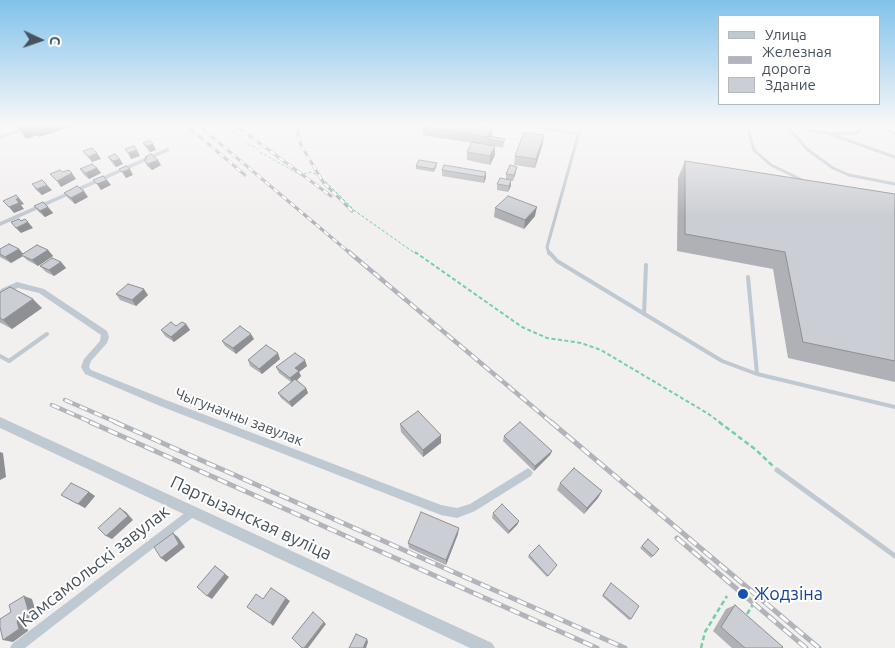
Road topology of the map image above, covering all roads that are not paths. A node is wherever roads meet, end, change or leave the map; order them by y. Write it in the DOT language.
graph roads {
  1 [pos="155,155"];
  2 [pos="572,155"];
  3 [pos="760,155"];
  4 [pos="815,155"];
  5 [pos="809,183"];
  6 [pos="895,184"];
  7 [pos="0,224"];
  8 [pos="646,265"];
  9 [pos="748,277"];
  10 [pos="1,292"];
  11 [pos="644,314"];
  12 [pos="48,334"];
  13 [pos="0,356"];
  14 [pos="757,374"];
  15 [pos="895,407"];
  16 [pos="0,422"];
  17 [pos="777,470"];
  18 [pos="528,472"];
  19 [pos="193,512"];
  20 [pos="895,556"];
  21 [pos="16,648"];
  22 [pos="487,648"];
  1 -- 7 [label="street"];
  2 -- 11 [label="lane"];
  3 -- 5 [label="lane"];
  4 -- 6 [label="lane"];
  8 -- 11 [label="lane"];
  9 -- 14 [label="lane"];
  10 -- 18 [label="street, Чыгуначны завулак"];
  11 -- 14 [label="lane"];
  12 -- 13 [label="lane"];
  14 -- 15 [label="lane"];
  16 -- 19 [label="street, Партызанская вуліца"];
  17 -- 20 [label="lane"];
  19 -- 21 [label="street, Камсамольскі завулак"];
  19 -- 22 [label="street, Партызанская вуліца"];
}
